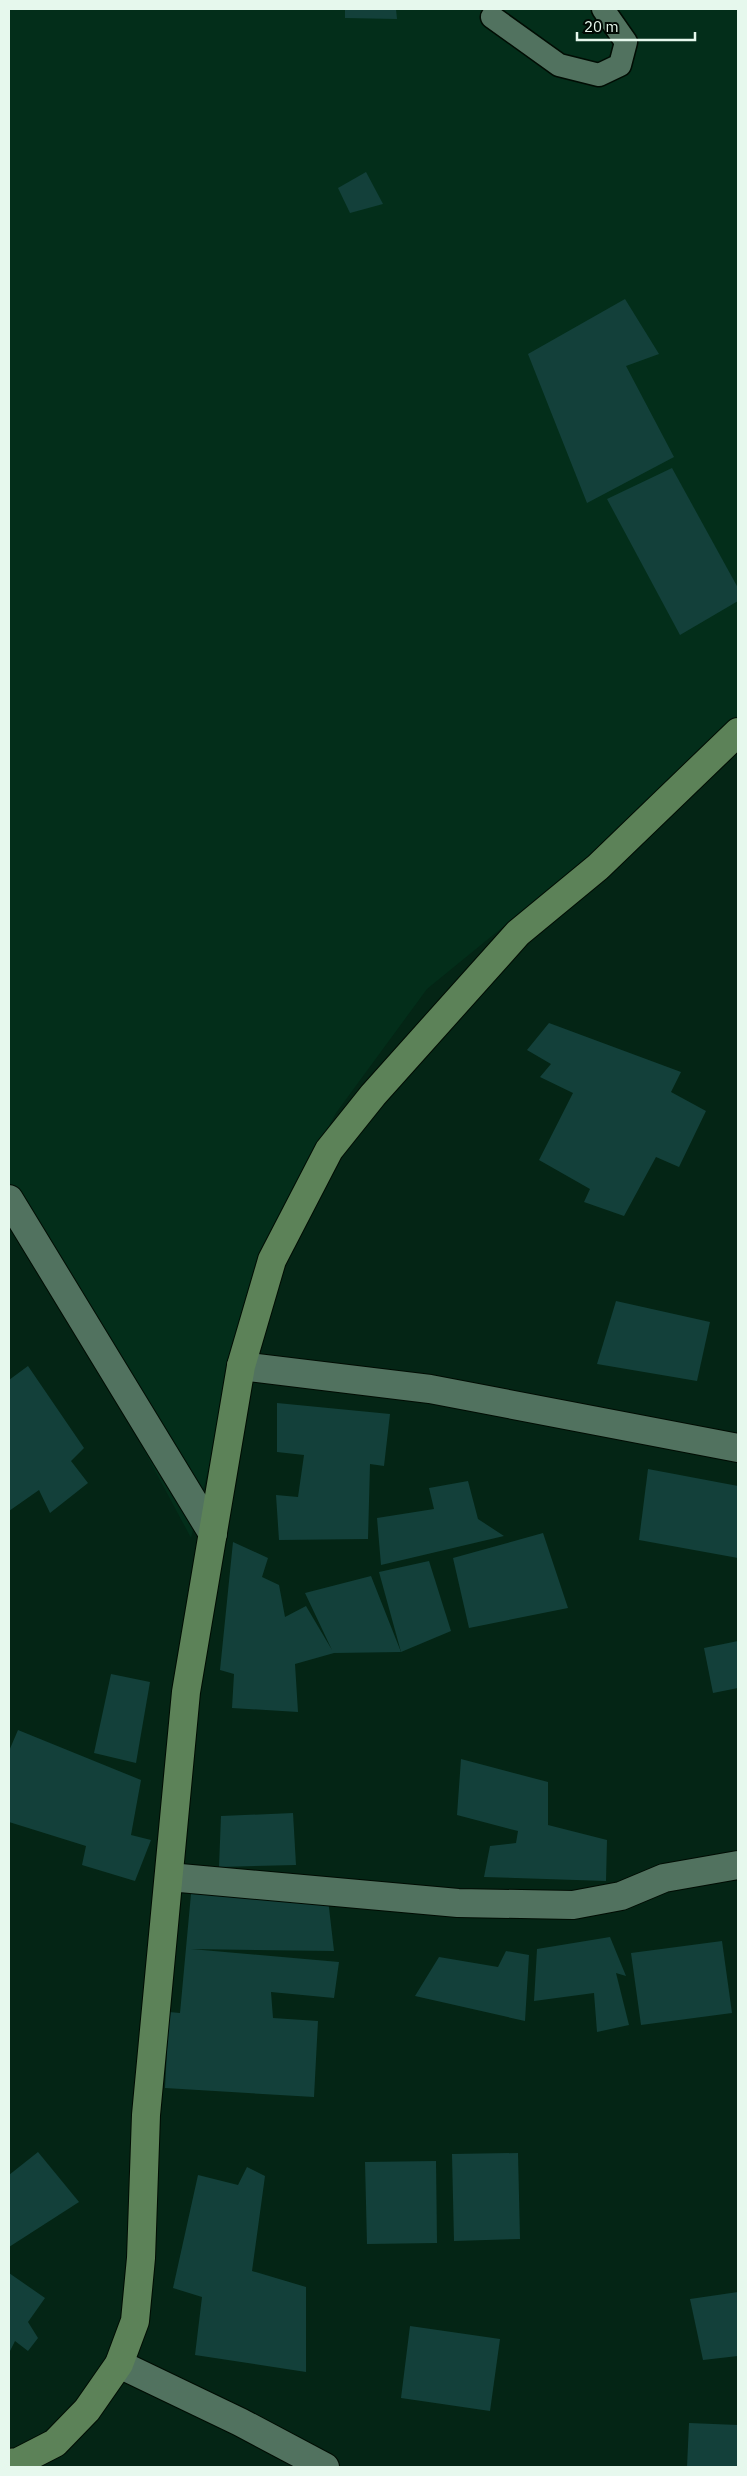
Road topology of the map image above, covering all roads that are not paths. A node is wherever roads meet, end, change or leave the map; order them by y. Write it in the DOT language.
graph roads {
  1 [pos="603,9"];
  2 [pos="492,17"];
  3 [pos="738,732"];
  4 [pos="9,1199"];
  5 [pos="241,1366"];
  6 [pos="738,1448"];
  7 [pos="213,1534"];
  8 [pos="738,1865"];
  9 [pos="168,1877"];
  10 [pos="119,2364"];
  11 [pos="9,2464"];
  12 [pos="325,2467"];
  1 -- 2 [label="lane"];
  3 -- 5 [label="street"];
  4 -- 7 [label="street"];
  5 -- 6 [label="street"];
  5 -- 7 [label="street"];
  7 -- 9 [label="street"];
  8 -- 9 [label="street"];
  9 -- 10 [label="street"];
  10 -- 11 [label="street"];
  10 -- 12 [label="street"];
}
